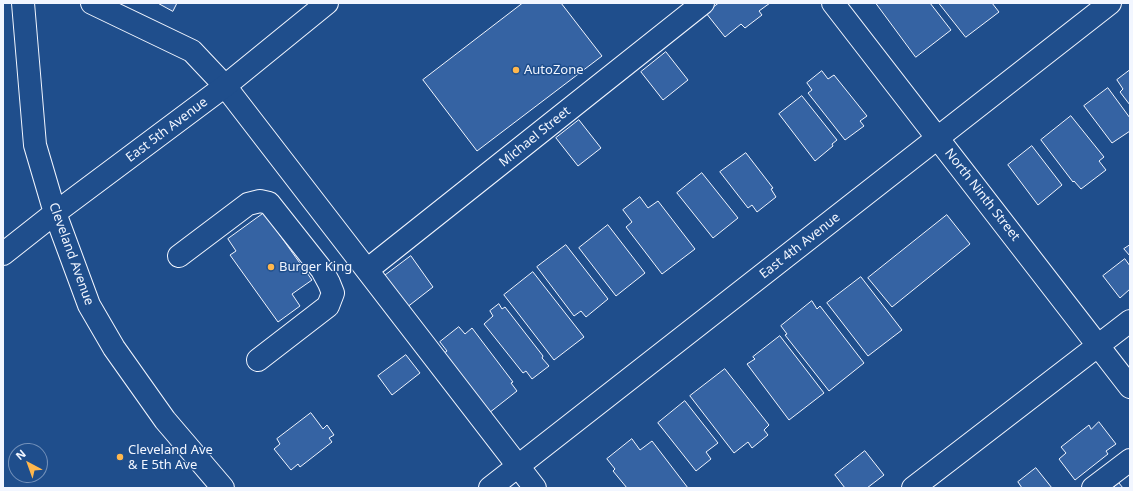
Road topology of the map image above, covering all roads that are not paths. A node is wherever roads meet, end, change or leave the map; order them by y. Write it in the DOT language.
graph roads {
  1 [pos="92,3"];
  2 [pos="327,3"];
  3 [pos="703,3"];
  4 [pos="833,3"];
  5 [pos="1110,3"];
  6 [pos="27,4"];
  7 [pos="225,86"];
  8 [pos="937,138"];
  9 [pos="55,213"];
  10 [pos="3,254"];
  11 [pos="179,256"];
  12 [pos="367,270"];
  13 [pos="1130,321"];
  14 [pos="1098,346"];
  15 [pos="258,360"];
  16 [pos="1130,387"];
  17 [pos="1130,460"];
  18 [pos="518,466"];
  19 [pos="223,488"];
  20 [pos="490,488"];
  21 [pos="535,488"];
  22 [pos="913,488"];
  23 [pos="1093,488"];
  1 -- 7 [label="street"];
  2 -- 7 [label="street, East 5th Avenue"];
  3 -- 12 [label="street, Michael Street"];
  4 -- 8 [label="street, North Ninth Street"];
  5 -- 8 [label="street, East 4th Avenue"];
  6 -- 9 [label="street, Cleveland Avenue"];
  7 -- 9 [label="street, East 5th Avenue"];
  7 -- 12 [label="street"];
  8 -- 14 [label="street, North Ninth Street"];
  8 -- 18 [label="street, East 4th Avenue"];
  9 -- 10 [label="street, East 5th Avenue"];
  9 -- 19 [label="street, Cleveland Avenue"];
  11 -- 15 [label="street"];
  12 -- 18 [label="street"];
  13 -- 14 [label="street"];
  14 -- 16 [label="street, North Ninth Street"];
  14 -- 22 [label="street"];
  17 -- 23 [label="street"];
  18 -- 20 [label="street, East 4th Avenue"];
  18 -- 21 [label="street"];
}
